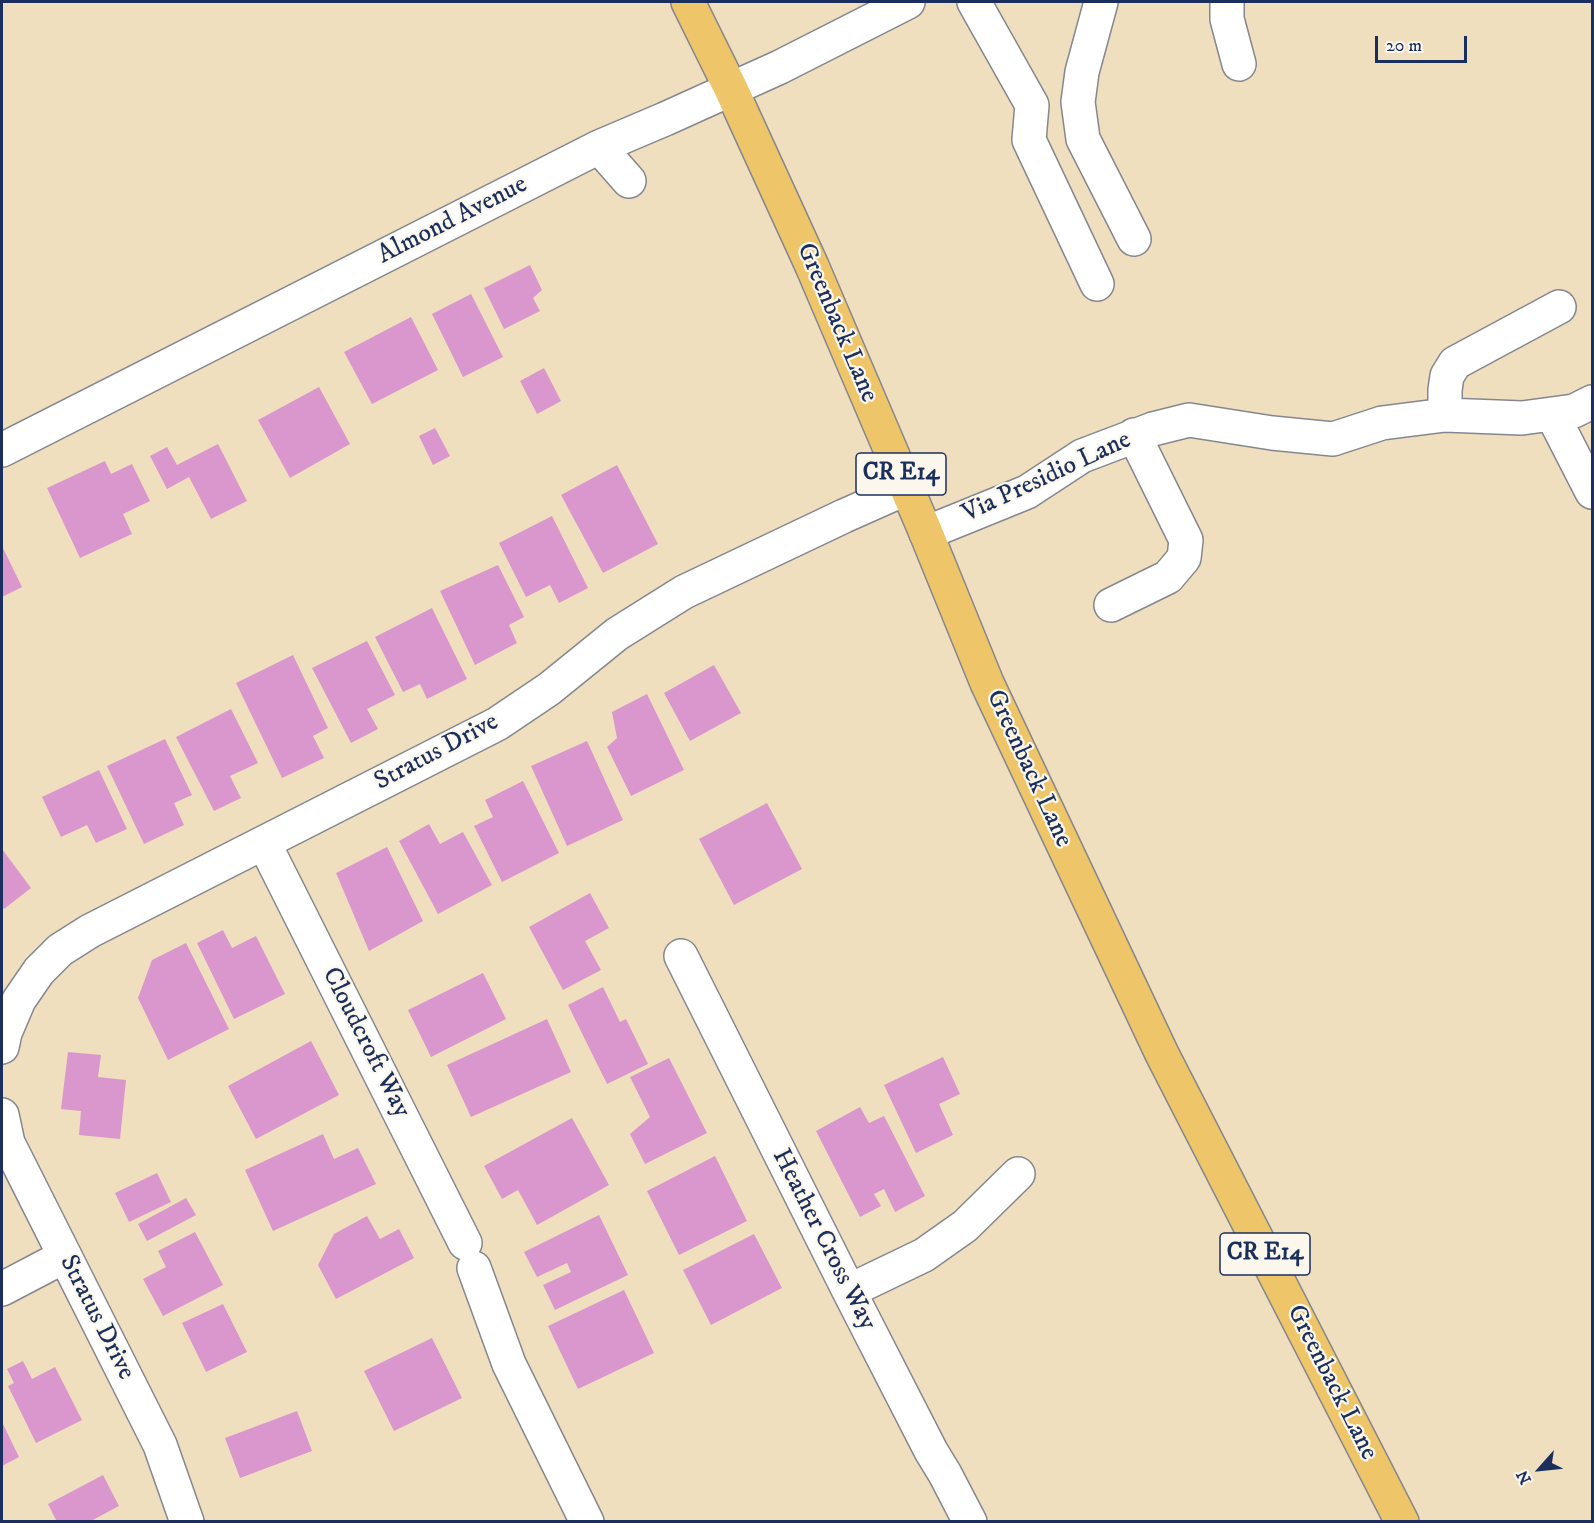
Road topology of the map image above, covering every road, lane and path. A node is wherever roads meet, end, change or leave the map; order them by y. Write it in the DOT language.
graph roads {
  1 [pos="688,2"];
  2 [pos="909,2"];
  3 [pos="974,2"];
  4 [pos="1101,2"];
  5 [pos="1227,2"];
  6 [pos="1239,64"];
  7 [pos="731,89"];
  8 [pos="599,147"];
  9 [pos="629,182"];
  10 [pos="1134,239"];
  11 [pos="1097,284"];
  12 [pos="1560,307"];
  13 [pos="1593,402"];
  14 [pos="1552,414"];
  15 [pos="1445,415"];
  16 [pos="1134,435"];
  17 [pos="2,450"];
  18 [pos="907,488"];
  19 [pos="1593,492"];
  20 [pos="926,533"];
  21 [pos="1111,604"];
  22 [pos="264,843"];
  23 [pos="681,956"];
  24 [pos="2,1047"];
  25 [pos="2,1115"];
  26 [pos="1018,1174"];
  27 [pos="65,1256"];
  28 [pos="2,1289"];
  29 [pos="849,1291"];
  30 [pos="187,1521"];
  31 [pos="587,1521"];
  32 [pos="970,1521"];
  33 [pos="1402,1521"];
  1 -- 7 [label="main road, Greenback Lane / CR E14"];
  2 -- 7 [label="street, Almond Avenue"];
  3 -- 11 [label="street"];
  4 -- 10 [label="street"];
  5 -- 6 [label="street"];
  7 -- 8 [label="street, Almond Avenue"];
  7 -- 18 [label="main road, Greenback Lane / CR E14"];
  8 -- 9 [label="street"];
  8 -- 17 [label="street, Almond Avenue"];
  12 -- 15 [label="street"];
  13 -- 14 [label="street, Via Presidio Lane"];
  14 -- 15 [label="street, Via Presidio Lane"];
  14 -- 19 [label="street"];
  15 -- 16 [label="street, Via Presidio Lane"];
  16 -- 20 [label="street, Via Presidio Lane"];
  16 -- 21 [label="street"];
  18 -- 20 [label="main road, Greenback Lane / CR E14"];
  18 -- 22 [label="street, Stratus Drive"];
  20 -- 33 [label="main road, Greenback Lane / CR E14"];
  22 -- 24 [label="street, Stratus Drive"];
  22 -- 31 [label="street, Cloudcroft Way"];
  23 -- 29 [label="street, Heather Cross Way"];
  25 -- 27 [label="street, Stratus Drive"];
  26 -- 29 [label="street"];
  27 -- 28 [label="street"];
  27 -- 30 [label="street, Stratus Drive"];
  29 -- 32 [label="street, Heather Cross Way"];
}
